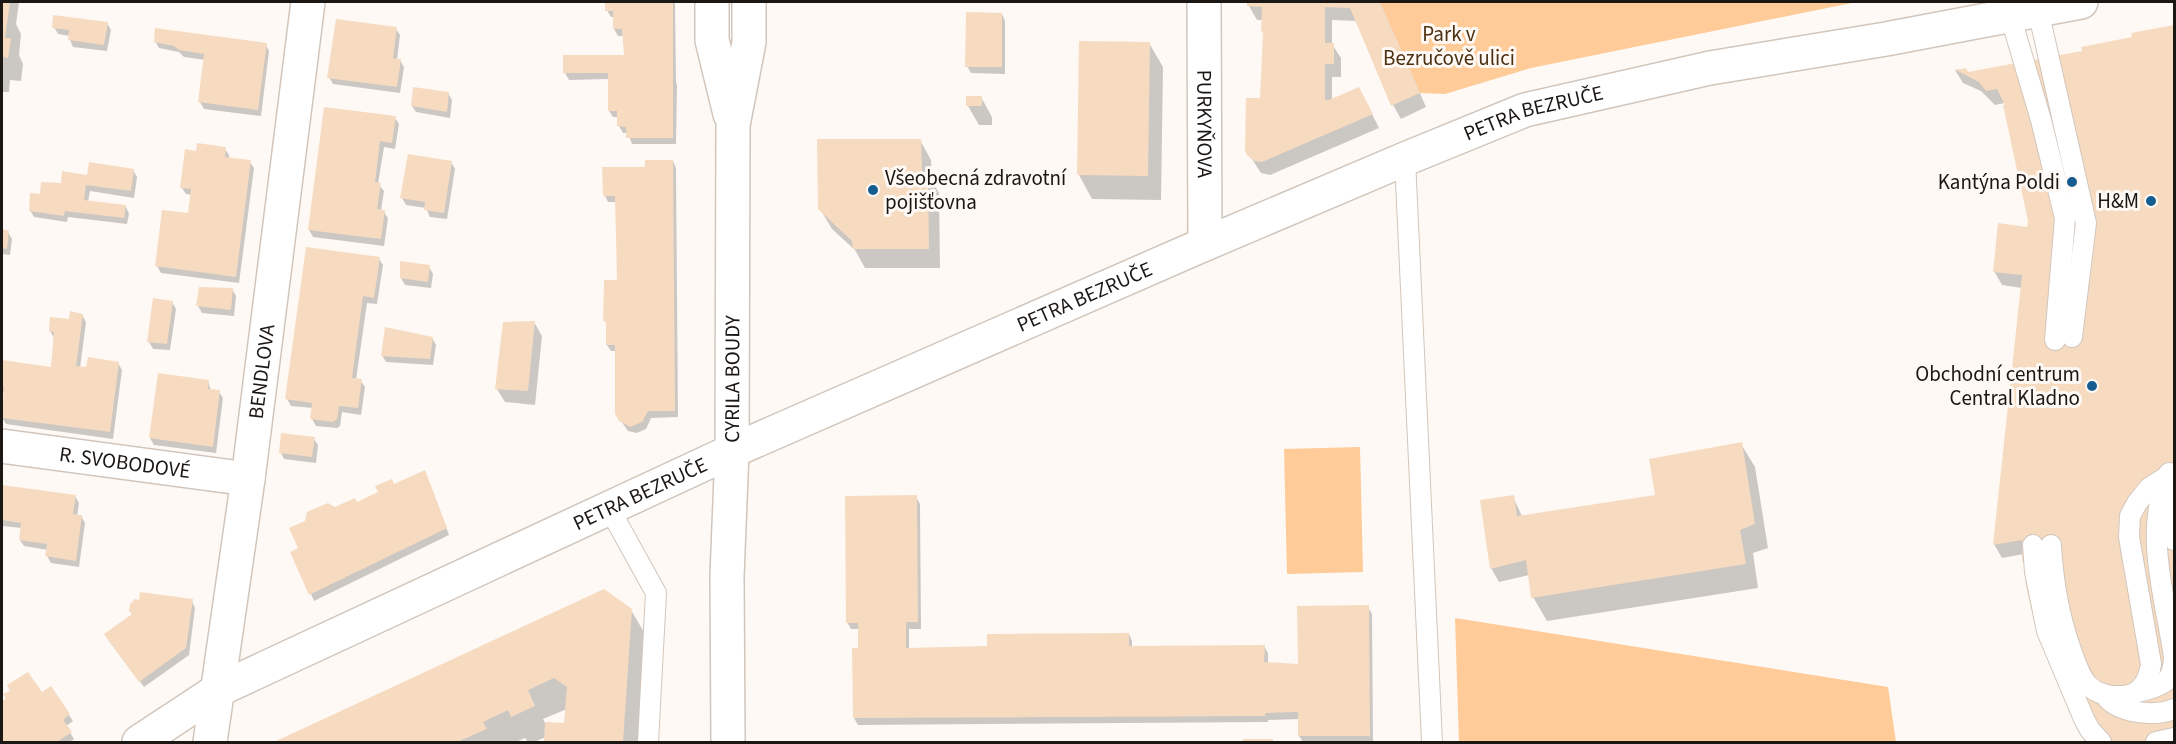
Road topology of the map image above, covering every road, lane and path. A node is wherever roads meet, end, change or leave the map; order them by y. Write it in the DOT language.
graph roads {
  1 [pos="308,2"];
  2 [pos="711,2"];
  3 [pos="749,2"];
  4 [pos="1204,2"];
  5 [pos="2081,2"];
  6 [pos="2024,12"];
  7 [pos="733,125"];
  8 [pos="1405,159"];
  9 [pos="1205,244"];
  10 [pos="2,446"];
  11 [pos="732,451"];
  12 [pos="2170,472"];
  13 [pos="248,479"];
  14 [pos="609,507"];
  15 [pos="2175,540"];
  16 [pos="2175,625"];
  17 [pos="218,690"];
  18 [pos="2138,692"];
  19 [pos="2104,695"];
  20 [pos="2175,709"];
  21 [pos="2175,738"];
  22 [pos="140,742"];
  23 [pos="210,742"];
  24 [pos="648,742"];
  25 [pos="728,742"];
  26 [pos="1432,742"];
  27 [pos="2102,742"];
  28 [pos="2156,742"];
  1 -- 13 [label="street, BENDLOVA"];
  2 -- 7 [label="street, CYRILA BOUDY"];
  3 -- 7 [label="street, CYRILA BOUDY"];
  4 -- 9 [label="street, PURKYŇOVA"];
  5 -- 6 [label="street, PETRA BEZRUČE"];
  6 -- 6 [label="lane"];
  6 -- 8 [label="street, PETRA BEZRUČE"];
  7 -- 11 [label="street, CYRILA BOUDY"];
  8 -- 9 [label="street, PETRA BEZRUČE"];
  8 -- 26 [label="lane"];
  9 -- 11 [label="street, PETRA BEZRUČE"];
  10 -- 13 [label="street, R. SVOBODOVÉ"];
  11 -- 14 [label="street, PETRA BEZRUČE"];
  11 -- 25 [label="street, CYRILA BOUDY"];
  12 -- 15 [label="lane"];
  12 -- 16 [label="lane"];
  12 -- 18 [label="lane"];
  12 -- 18 [label="lane"];
  13 -- 17 [label="street, BENDLOVA"];
  14 -- 17 [label="street, PETRA BEZRUČE"];
  14 -- 24 [label="lane"];
  17 -- 22 [label="street, PETRA BEZRUČE"];
  17 -- 23 [label="street, BENDLOVA"];
  18 -- 19 [label="lane"];
  19 -- 20 [label="lane"];
  19 -- 27 [label="lane"];
  21 -- 28 [label="lane"];
}
